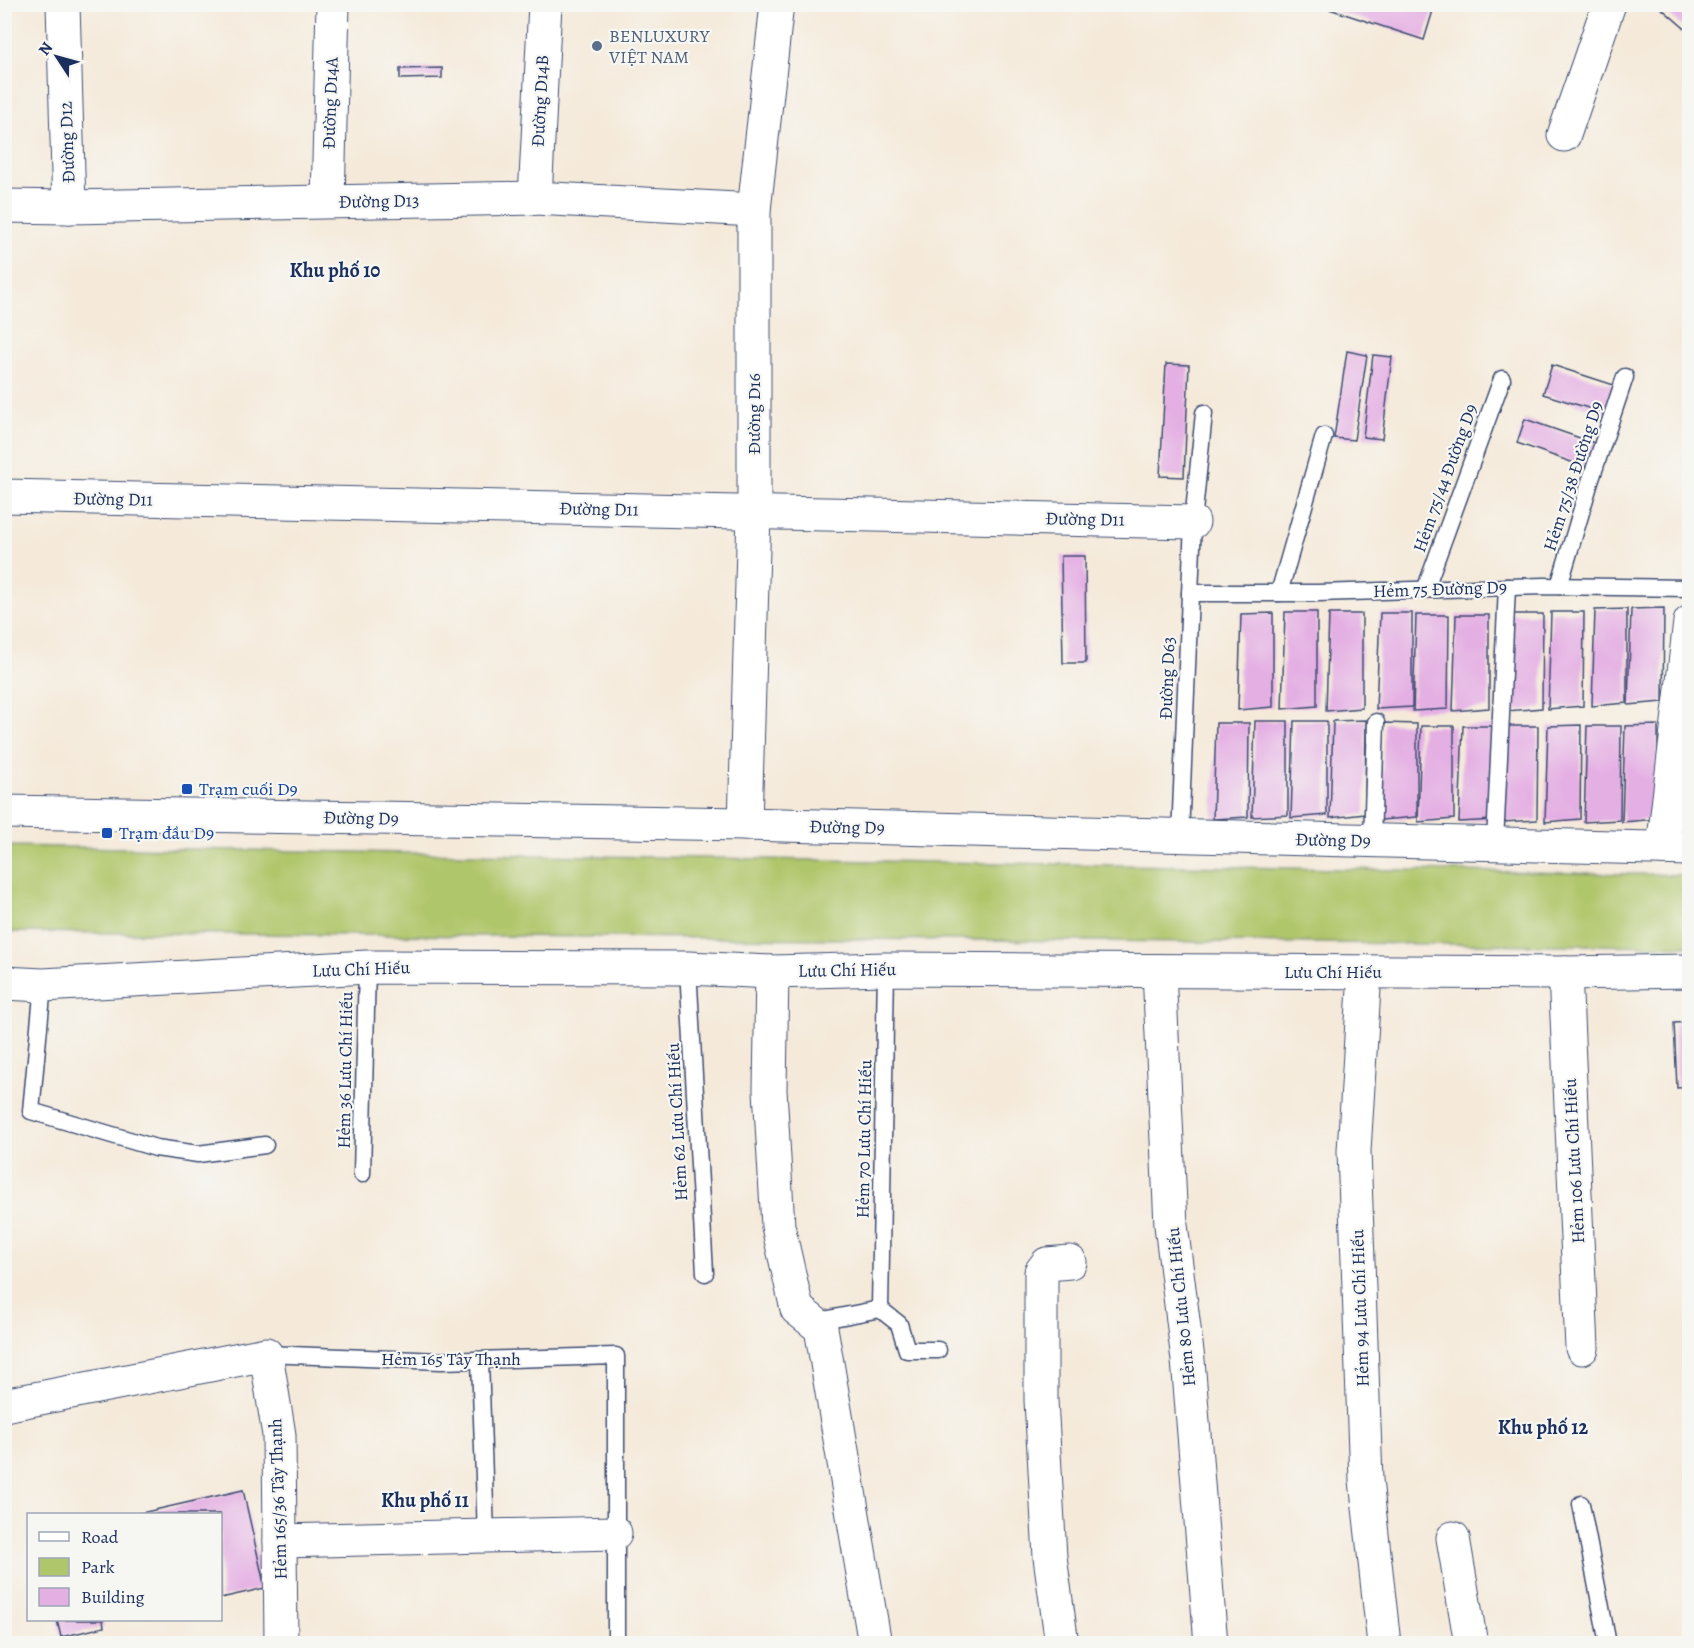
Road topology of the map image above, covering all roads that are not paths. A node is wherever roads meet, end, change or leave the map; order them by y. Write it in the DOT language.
graph roads {
  1 [pos="63,4"];
  2 [pos="333,4"];
  3 [pos="545,4"];
  4 [pos="777,4"];
  5 [pos="1609,4"];
  6 [pos="1564,135"];
  7 [pos="534,198"];
  8 [pos="328,201"];
  9 [pos="4,206"];
  10 [pos="69,207"];
  11 [pos="754,210"];
  12 [pos="1625,377"];
  13 [pos="1502,379"];
  14 [pos="1204,413"];
  15 [pos="1324,436"];
  16 [pos="4,496"];
  17 [pos="754,513"];
  18 [pos="1193,522"];
  19 [pos="1559,586"];
  20 [pos="1507,587"];
  21 [pos="1689,588"];
  22 [pos="1425,590"];
  23 [pos="1190,593"];
  24 [pos="1280,593"];
  25 [pos="1689,622"];
  26 [pos="1376,722"];
  27 [pos="4,812"];
  28 [pos="746,824"];
  29 [pos="1180,836"];
  30 [pos="1372,841"];
  31 [pos="1495,843"];
  32 [pos="1676,848"];
  33 [pos="367,967"];
  34 [pos="688,968"];
  35 [pos="886,969"];
  36 [pos="1159,971"];
  37 [pos="1689,971"];
  38 [pos="772,972"];
  39 [pos="1365,972"];
  40 [pos="1565,973"];
  41 [pos="4,983"];
  42 [pos="42,985"];
  43 [pos="265,1145"];
  44 [pos="362,1174"];
  45 [pos="1070,1262"];
  46 [pos="705,1273"];
  47 [pos="880,1309"];
  48 [pos="813,1322"];
  49 [pos="1582,1348"];
  50 [pos="938,1350"];
  51 [pos="266,1354"];
  52 [pos="480,1360"];
  53 [pos="4,1405"];
  54 [pos="1581,1504"];
  55 [pos="615,1533"];
  56 [pos="486,1536"];
  57 [pos="1454,1538"];
  58 [pos="280,1541"];
  59 [pos="1375,1642"];
  60 [pos="281,1644"];
  61 [pos="616,1644"];
  62 [pos="875,1644"];
  63 [pos="1062,1644"];
  64 [pos="1211,1644"];
  65 [pos="1471,1644"];
  66 [pos="1608,1644"];
  1 -- 10 [label="street, Đường D12"];
  2 -- 8 [label="street, Đường D14A"];
  3 -- 7 [label="street, Đường D14B"];
  4 -- 11 [label="street, Đường D16"];
  5 -- 6 [label="street"];
  7 -- 8 [label="street, Đường D13"];
  7 -- 11 [label="street, Đường D13"];
  8 -- 10 [label="street, Đường D13"];
  9 -- 10 [label="street, Đường D13"];
  11 -- 17 [label="street, Đường D16"];
  12 -- 19 [label="lane, Hẻm 75/38 Đường D9"];
  13 -- 22 [label="lane, Hẻm 75/44 Đường D9"];
  14 -- 18 [label="lane, Đường D63"];
  15 -- 24 [label="lane"];
  16 -- 17 [label="street, Đường D11"];
  17 -- 18 [label="street, Đường D11"];
  17 -- 28 [label="street, Đường D16"];
  18 -- 23 [label="lane, Đường D63"];
  19 -- 20 [label="lane, Hẻm 75 Đường D9"];
  19 -- 21 [label="lane, Hẻm 75 Đường D9"];
  20 -- 22 [label="lane, Hẻm 75 Đường D9"];
  20 -- 31 [label="lane"];
  22 -- 24 [label="lane, Hẻm 75 Đường D9"];
  23 -- 24 [label="lane, Hẻm 75 Đường D9"];
  23 -- 29 [label="lane, Đường D63"];
  25 -- 32 [label="street"];
  26 -- 30 [label="lane"];
  27 -- 28 [label="street, Đường D9"];
  28 -- 29 [label="street, Đường D9"];
  29 -- 30 [label="street, Đường D9"];
  30 -- 31 [label="street, Đường D9"];
  31 -- 32 [label="street, Đường D9"];
  33 -- 34 [label="street, Lưu Chí Hiếu"];
  33 -- 42 [label="street, Lưu Chí Hiếu"];
  33 -- 44 [label="lane, Hẻm 36 Lưu Chí Hiếu"];
  34 -- 38 [label="street, Lưu Chí Hiếu"];
  34 -- 46 [label="lane, Hẻm 62 Lưu Chí Hiếu"];
  35 -- 36 [label="street, Lưu Chí Hiếu"];
  35 -- 38 [label="street, Lưu Chí Hiếu"];
  35 -- 47 [label="lane, Hẻm 70 Lưu Chí Hiếu"];
  36 -- 39 [label="street, Lưu Chí Hiếu"];
  36 -- 64 [label="street, Hẻm 80 Lưu Chí Hiếu"];
  37 -- 40 [label="street, Lưu Chí Hiếu"];
  38 -- 48 [label="street"];
  39 -- 40 [label="street, Lưu Chí Hiếu"];
  39 -- 59 [label="street, Hẻm 94 Lưu Chí Hiếu"];
  40 -- 49 [label="street, Hẻm 106 Lưu Chí Hiếu"];
  41 -- 42 [label="street, Lưu Chí Hiếu"];
  42 -- 43 [label="lane"];
  45 -- 63 [label="street"];
  47 -- 48 [label="lane"];
  47 -- 50 [label="lane"];
  48 -- 62 [label="street"];
  51 -- 52 [label="lane, Hẻm 165 Tây Thạnh"];
  51 -- 53 [label="street, Hẻm 165 Tây Thạnh"];
  51 -- 58 [label="street, Hẻm 165/36 Tây Thạnh"];
  52 -- 55 [label="lane, Hẻm 165 Tây Thạnh"];
  52 -- 56 [label="lane"];
  54 -- 66 [label="lane"];
  55 -- 56 [label="street"];
  55 -- 61 [label="lane, Hẻm 165 Tây Thạnh"];
  56 -- 58 [label="street"];
  57 -- 65 [label="street"];
  58 -- 60 [label="street, Hẻm 165/36 Tây Thạnh"];
}
